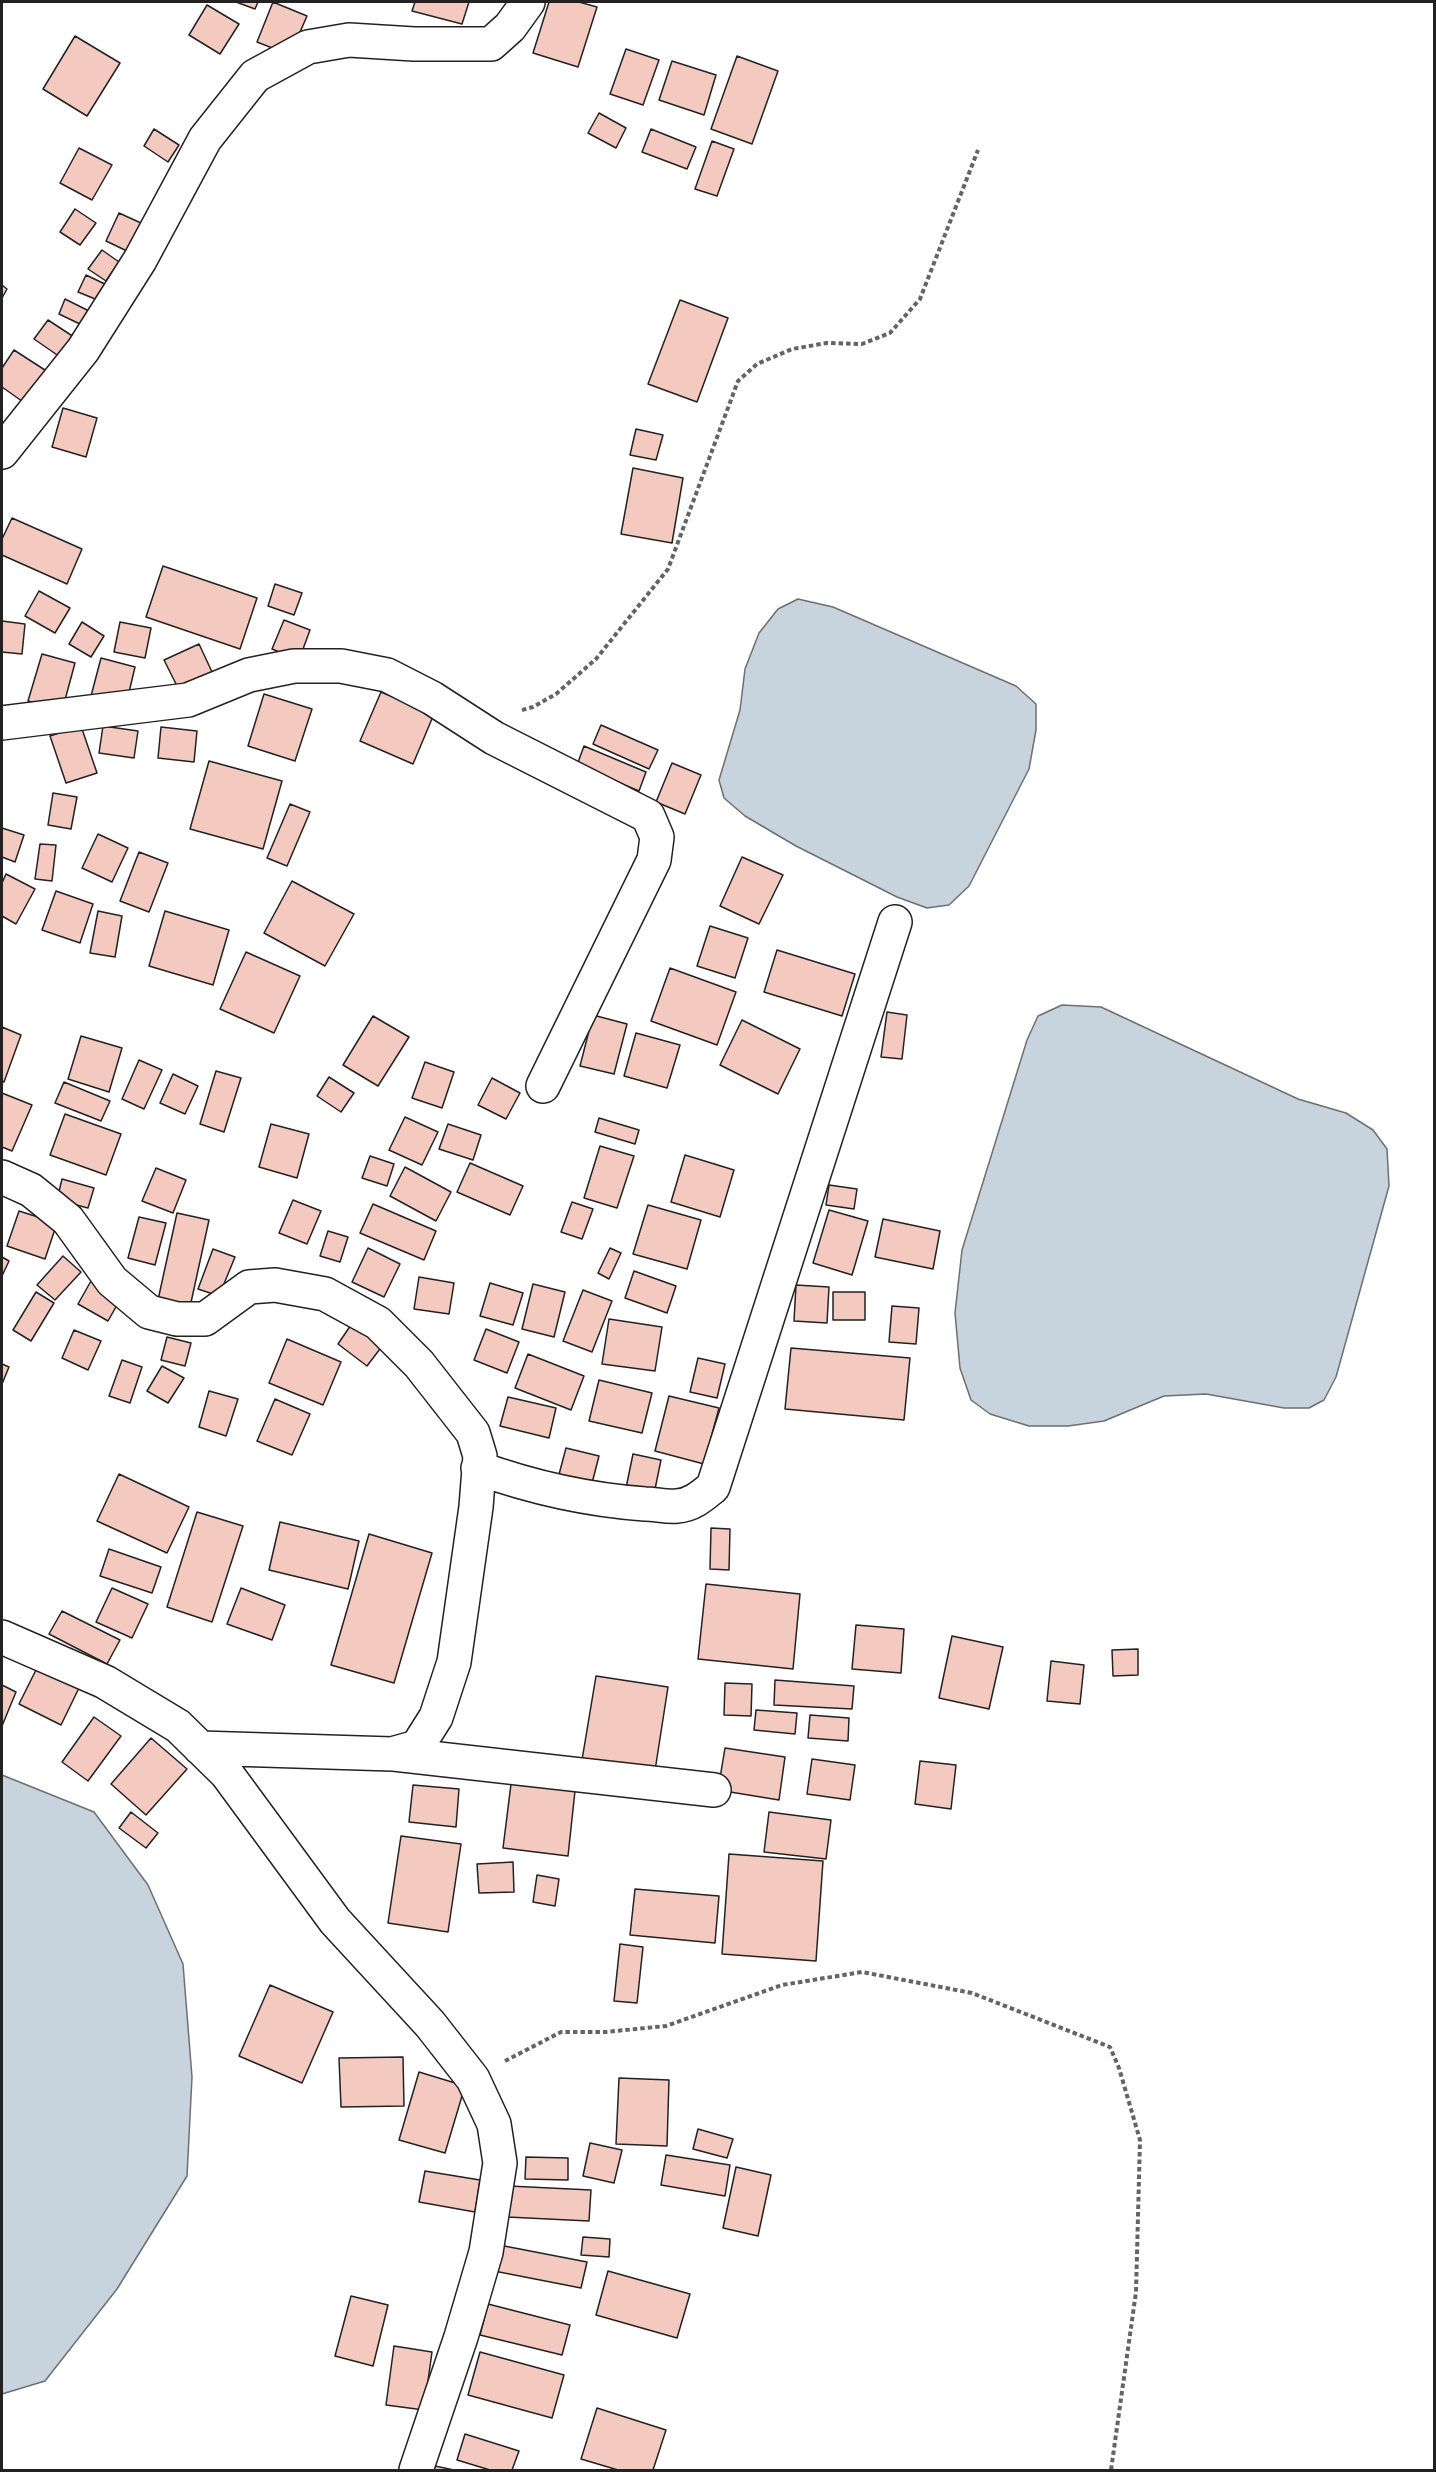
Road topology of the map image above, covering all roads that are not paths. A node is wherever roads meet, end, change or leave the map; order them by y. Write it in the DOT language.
graph roads {
  1 [pos="528,2"];
  2 [pos="2,452"];
  3 [pos="2,723"];
  4 [pos="895,922"];
  5 [pos="543,1086"];
  6 [pos="2,1178"];
  7 [pos="478,1468"];
  8 [pos="2,1636"];
  9 [pos="200,1748"];
  10 [pos="392,1754"];
  11 [pos="714,1790"];
  12 [pos="416,2470"];
  1 -- 2 [label="street"];
  3 -- 5 [label="street"];
  4 -- 7 [label="street"];
  6 -- 7 [label="street"];
  7 -- 10 [label="street"];
  8 -- 9 [label="street"];
  9 -- 10 [label="street"];
  9 -- 12 [label="street"];
  10 -- 11 [label="street"];
}
